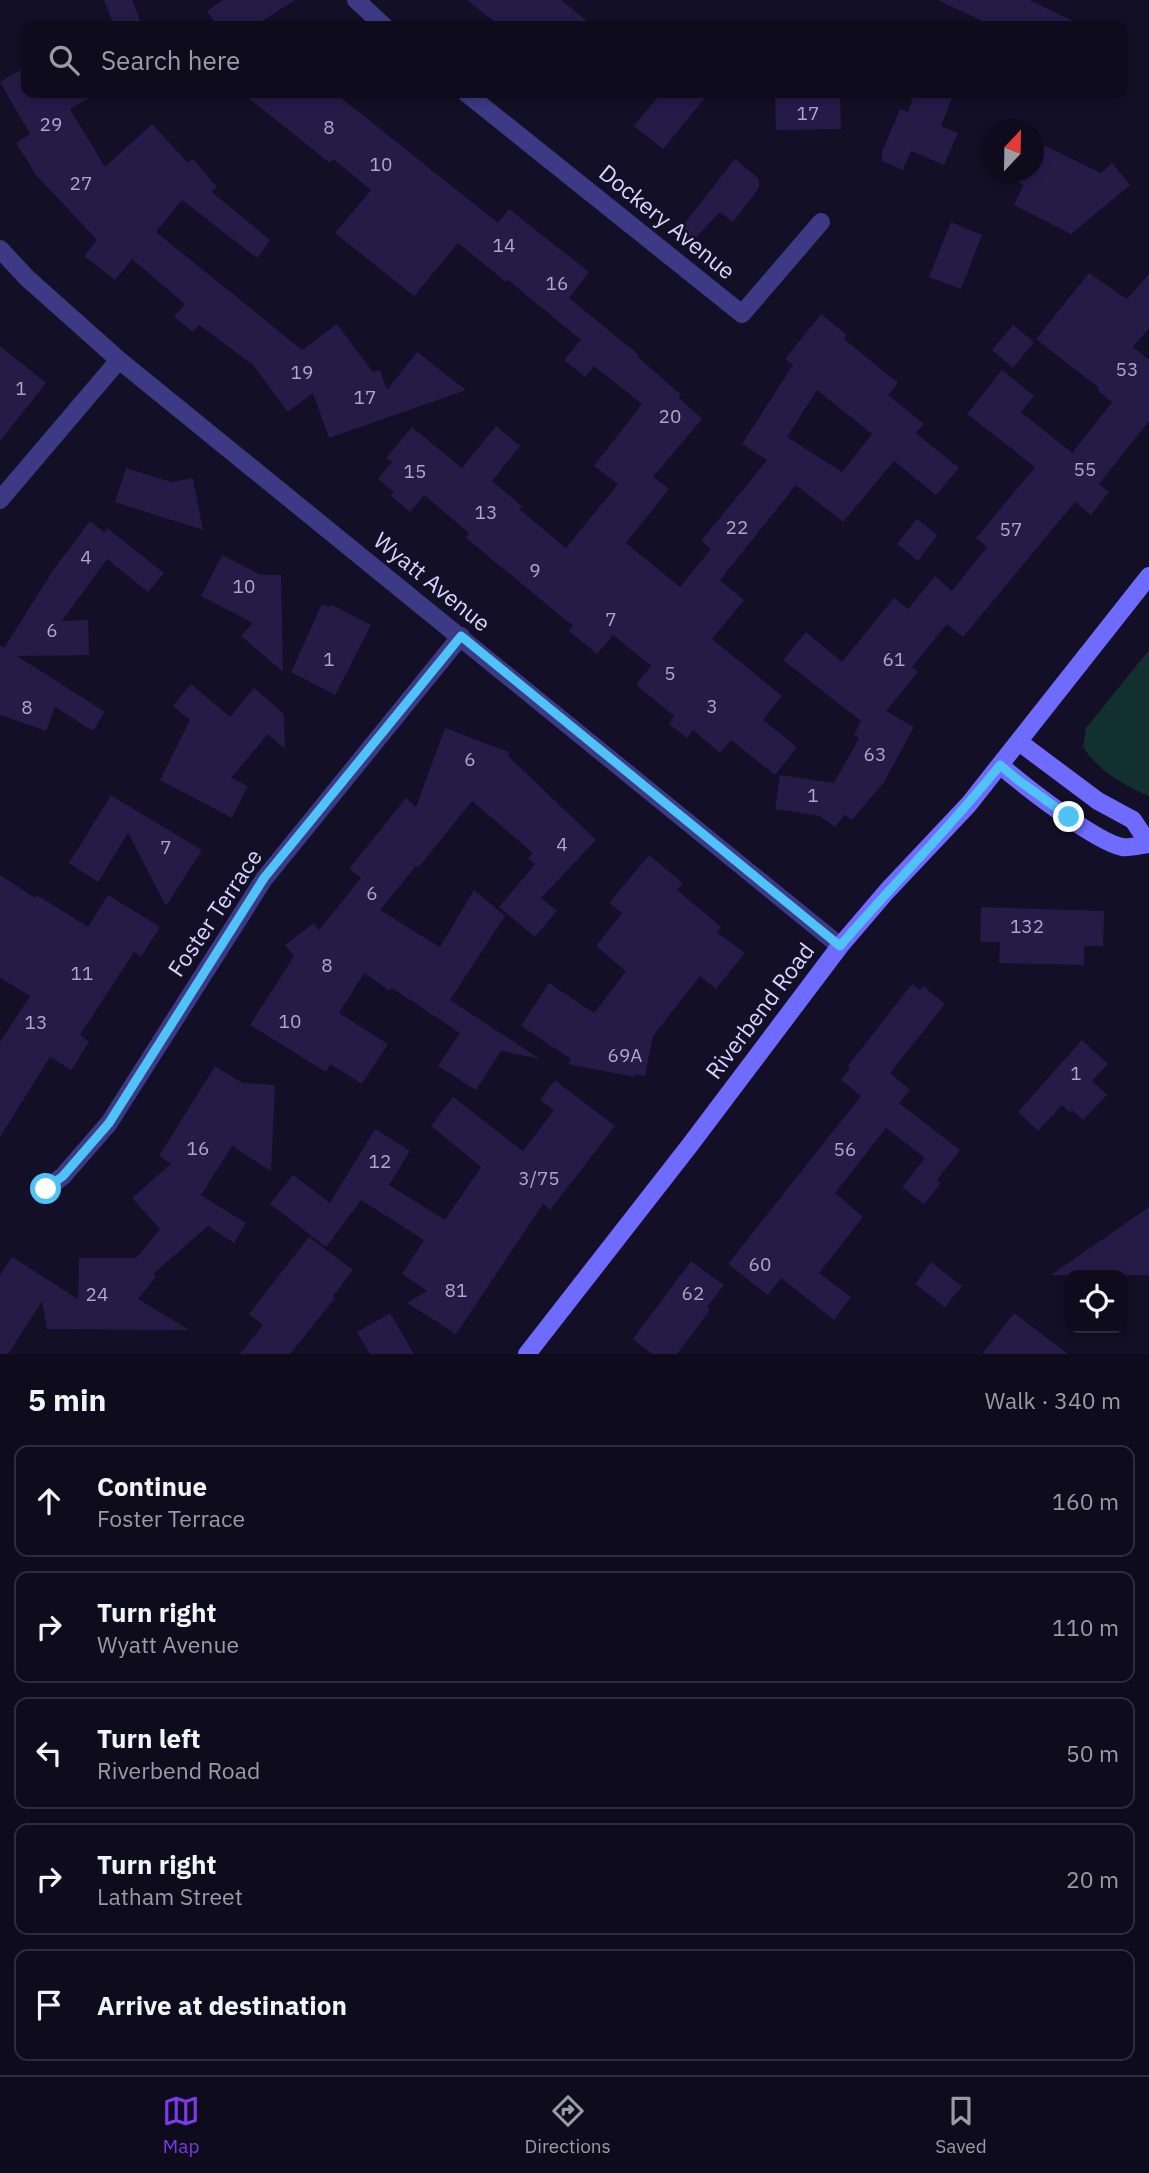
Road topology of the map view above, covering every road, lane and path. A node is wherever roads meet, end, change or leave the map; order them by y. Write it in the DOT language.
graph roads {
  1 [pos="356,0"];
  2 [pos="379,21"];
  3 [pos="473,98"];
  4 [pos="821,222"];
  5 [pos="0,248"];
  6 [pos="119,360"];
  7 [pos="0,500"];
  8 [pos="1149,576"];
  9 [pos="461,636"];
  10 [pos="1019,742"];
  11 [pos="1000,765"];
  12 [pos="1149,845"];
  13 [pos="840,946"];
  14 [pos="46,1189"];
  15 [pos="527,1354"];
  1 -- 2 [label="street"];
  3 -- 4 [label="street, Dockery Avenue"];
  5 -- 6 [label="street, Wyatt Avenue"];
  6 -- 7 [label="street"];
  6 -- 9 [label="street, Wyatt Avenue"];
  8 -- 10 [label="main road, Riverbend Road"];
  9 -- 13 [label="street, Wyatt Avenue"];
  9 -- 14 [label="street, Foster Terrace"];
  10 -- 11 [label="main road, Riverbend Road"];
  10 -- 12 [label="main road"];
  11 -- 12 [label="main road"];
  11 -- 13 [label="main road, Riverbend Road"];
  13 -- 15 [label="main road, Riverbend Road"];
}
